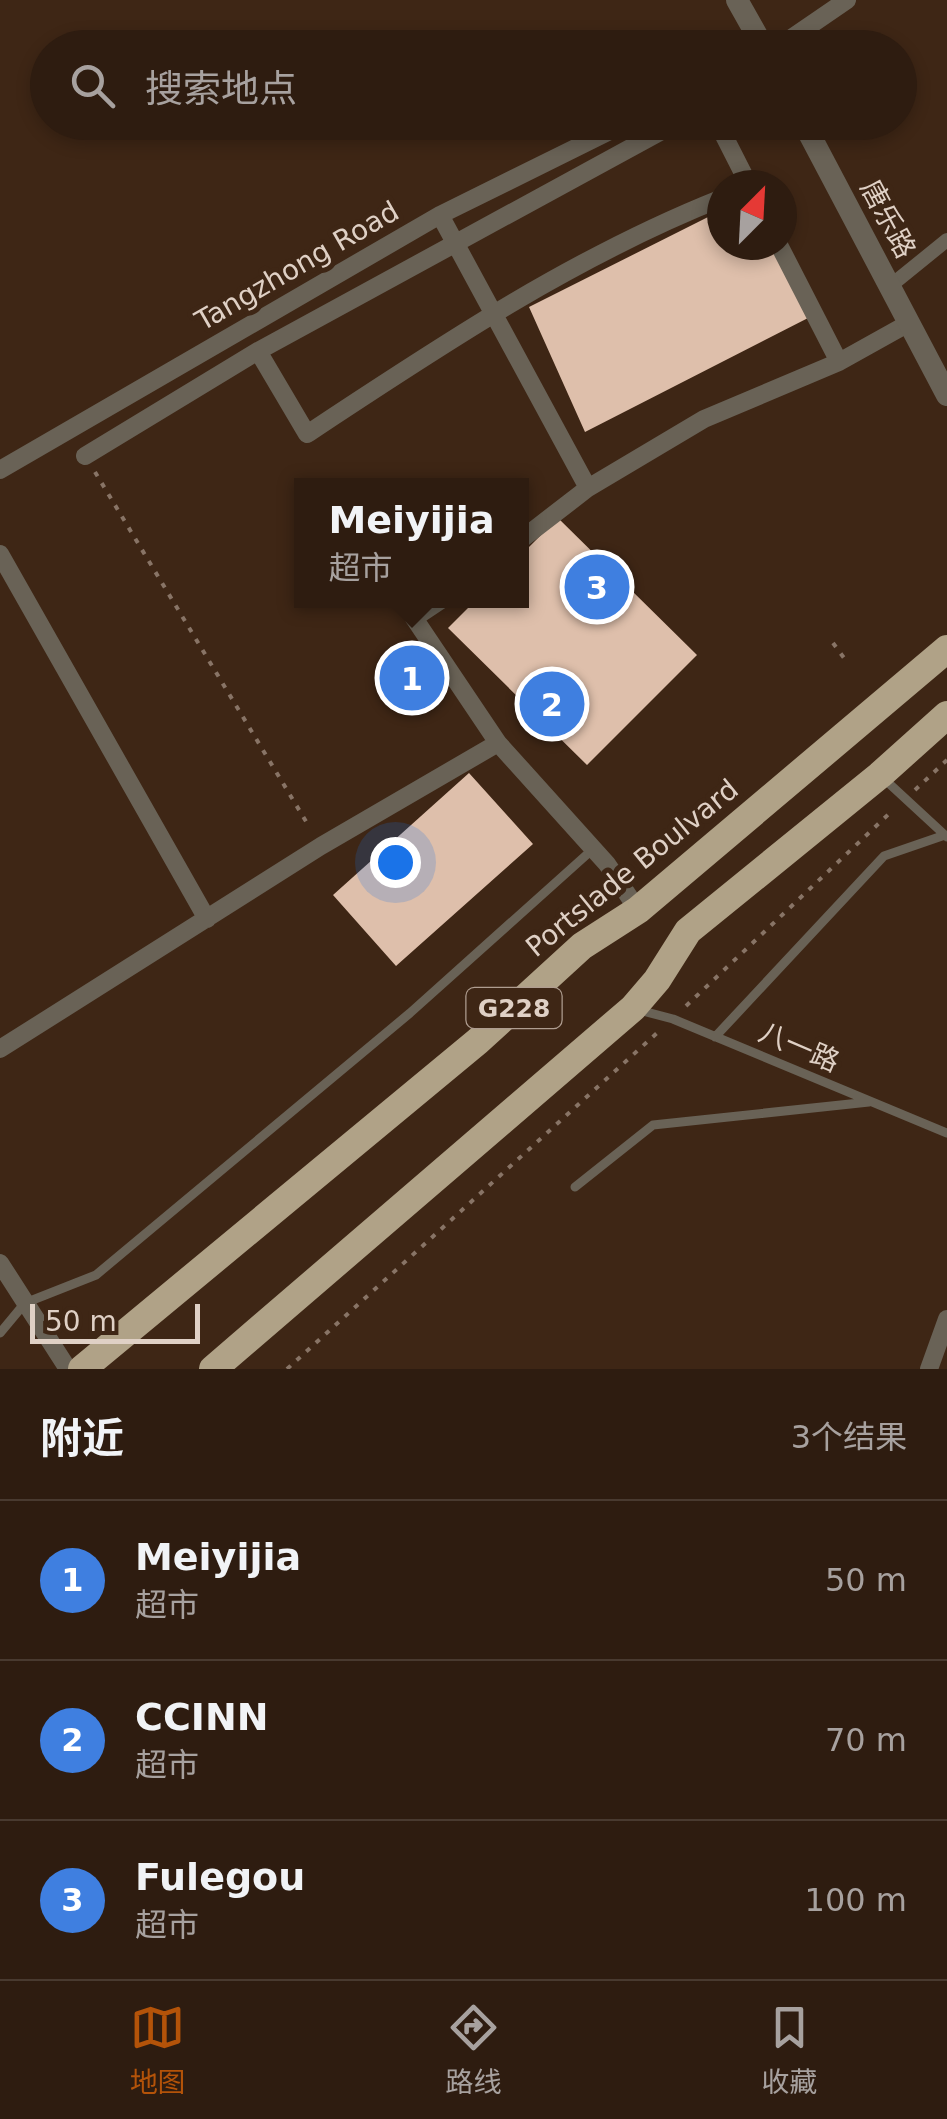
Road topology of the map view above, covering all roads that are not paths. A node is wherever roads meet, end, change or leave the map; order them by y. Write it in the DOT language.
graph roads {
  1 [pos="737,0"];
  2 [pos="847,0"];
  3 [pos="754,30"];
  4 [pos="803,30"];
  5 [pos="592,140"];
  6 [pos="645,140"];
  7 [pos="725,140"];
  8 [pos="812,140"];
  9 [pos="740,170"];
  10 [pos="707,204"];
  11 [pos="440,215"];
  12 [pos="947,240"];
  13 [pos="456,242"];
  14 [pos="787,260"];
  15 [pos="889,286"];
  16 [pos="495,310"];
  17 [pos="910,323"];
  18 [pos="258,351"];
  19 [pos="839,362"];
  20 [pos="947,396"];
  21 [pos="85,456"];
  22 [pos="0,470"];
  23 [pos="588,488"];
  24 [pos="529,534"];
  25 [pos="0,554"];
  26 [pos="429,608"];
  27 [pos="947,649"];
  28 [pos="947,715"];
  29 [pos="498,743"];
  30 [pos="880,775"];
  31 [pos="946,836"];
  32 [pos="593,849"];
  33 [pos="638,910"];
  34 [pos="206,918"];
  35 [pos="633,1008"];
  36 [pos="715,1036"];
  37 [pos="0,1050"];
  38 [pos="871,1102"];
  39 [pos="947,1133"];
  40 [pos="575,1187"];
  41 [pos="0,1263"];
  42 [pos="26,1303"];
  43 [pos="947,1319"];
  44 [pos="0,1333"];
  45 [pos="227,1365"];
  46 [pos="68,1369"];
  47 [pos="82,1369"];
  48 [pos="929,1369"];
  1 -- 3 [label="street"];
  2 -- 4 [label="street"];
  5 -- 11 [label="street, Tangzhong Road"];
  6 -- 13 [label="street"];
  7 -- 9 [label="street"];
  8 -- 15 [label="street, 唐乐路"];
  10 -- 16 [label="street"];
  11 -- 13 [label="street"];
  11 -- 22 [label="street, Tangzhong Road"];
  12 -- 15 [label="street"];
  13 -- 16 [label="street"];
  13 -- 18 [label="street"];
  14 -- 19 [label="street"];
  15 -- 17 [label="street, 唐乐路"];
  16 -- 18 [label="street"];
  16 -- 23 [label="street"];
  17 -- 19 [label="street"];
  17 -- 20 [label="street, 唐乐路"];
  18 -- 21 [label="street"];
  19 -- 23 [label="street"];
  23 -- 24 [label="street"];
  25 -- 34 [label="street"];
  26 -- 29 [label="street"];
  27 -- 33 [label="highway, Portslade Boulvard / G228"];
  28 -- 30 [label="highway, G228"];
  29 -- 32 [label="street"];
  29 -- 34 [label="street"];
  30 -- 31 [label="lane"];
  30 -- 35 [label="highway, G228"];
  31 -- 36 [label="lane"];
  32 -- 33 [label="street"];
  32 -- 42 [label="lane"];
  33 -- 47 [label="highway, Portslade Boulvard / G228"];
  34 -- 37 [label="street"];
  35 -- 36 [label="lane, 八一路"];
  35 -- 45 [label="highway, G228"];
  36 -- 38 [label="lane, 八一路"];
  38 -- 39 [label="lane, 八一路"];
  38 -- 40 [label="lane"];
  41 -- 42 [label="street"];
  42 -- 44 [label="lane"];
  42 -- 46 [label="street"];
  43 -- 48 [label="street"];
}
